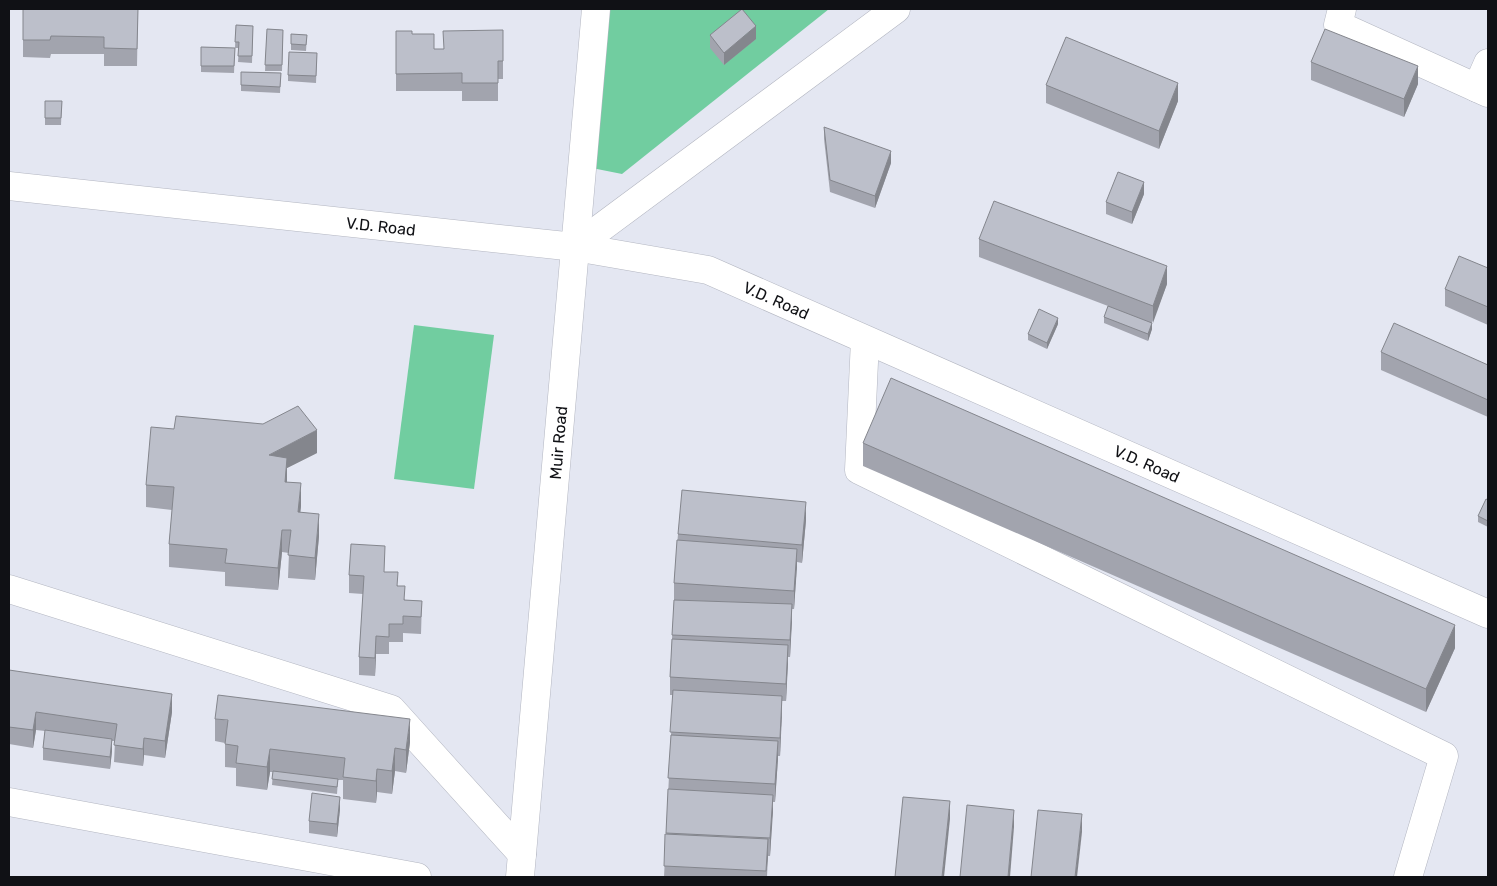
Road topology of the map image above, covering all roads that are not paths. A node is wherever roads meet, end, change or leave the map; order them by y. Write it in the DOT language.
graph roads {
  1 [pos="596,9"];
  2 [pos="896,9"];
  3 [pos="1342,9"];
  4 [pos="1488,63"];
  5 [pos="1483,90"];
  6 [pos="9,186"];
  7 [pos="575,247"];
  8 [pos="865,340"];
  9 [pos="9,589"];
  10 [pos="1488,614"];
  11 [pos="9,802"];
  12 [pos="521,866"];
  13 [pos="417,877"];
  14 [pos="1408,877"];
  1 -- 7 [label="street, Muir Road"];
  2 -- 7 [label="street"];
  3 -- 5 [label="street"];
  4 -- 5 [label="street"];
  6 -- 7 [label="street, V.D. Road"];
  7 -- 8 [label="street, V.D. Road"];
  7 -- 12 [label="street, Muir Road"];
  8 -- 10 [label="street, V.D. Road"];
  8 -- 14 [label="street"];
  9 -- 12 [label="street"];
  11 -- 13 [label="street"];
}
